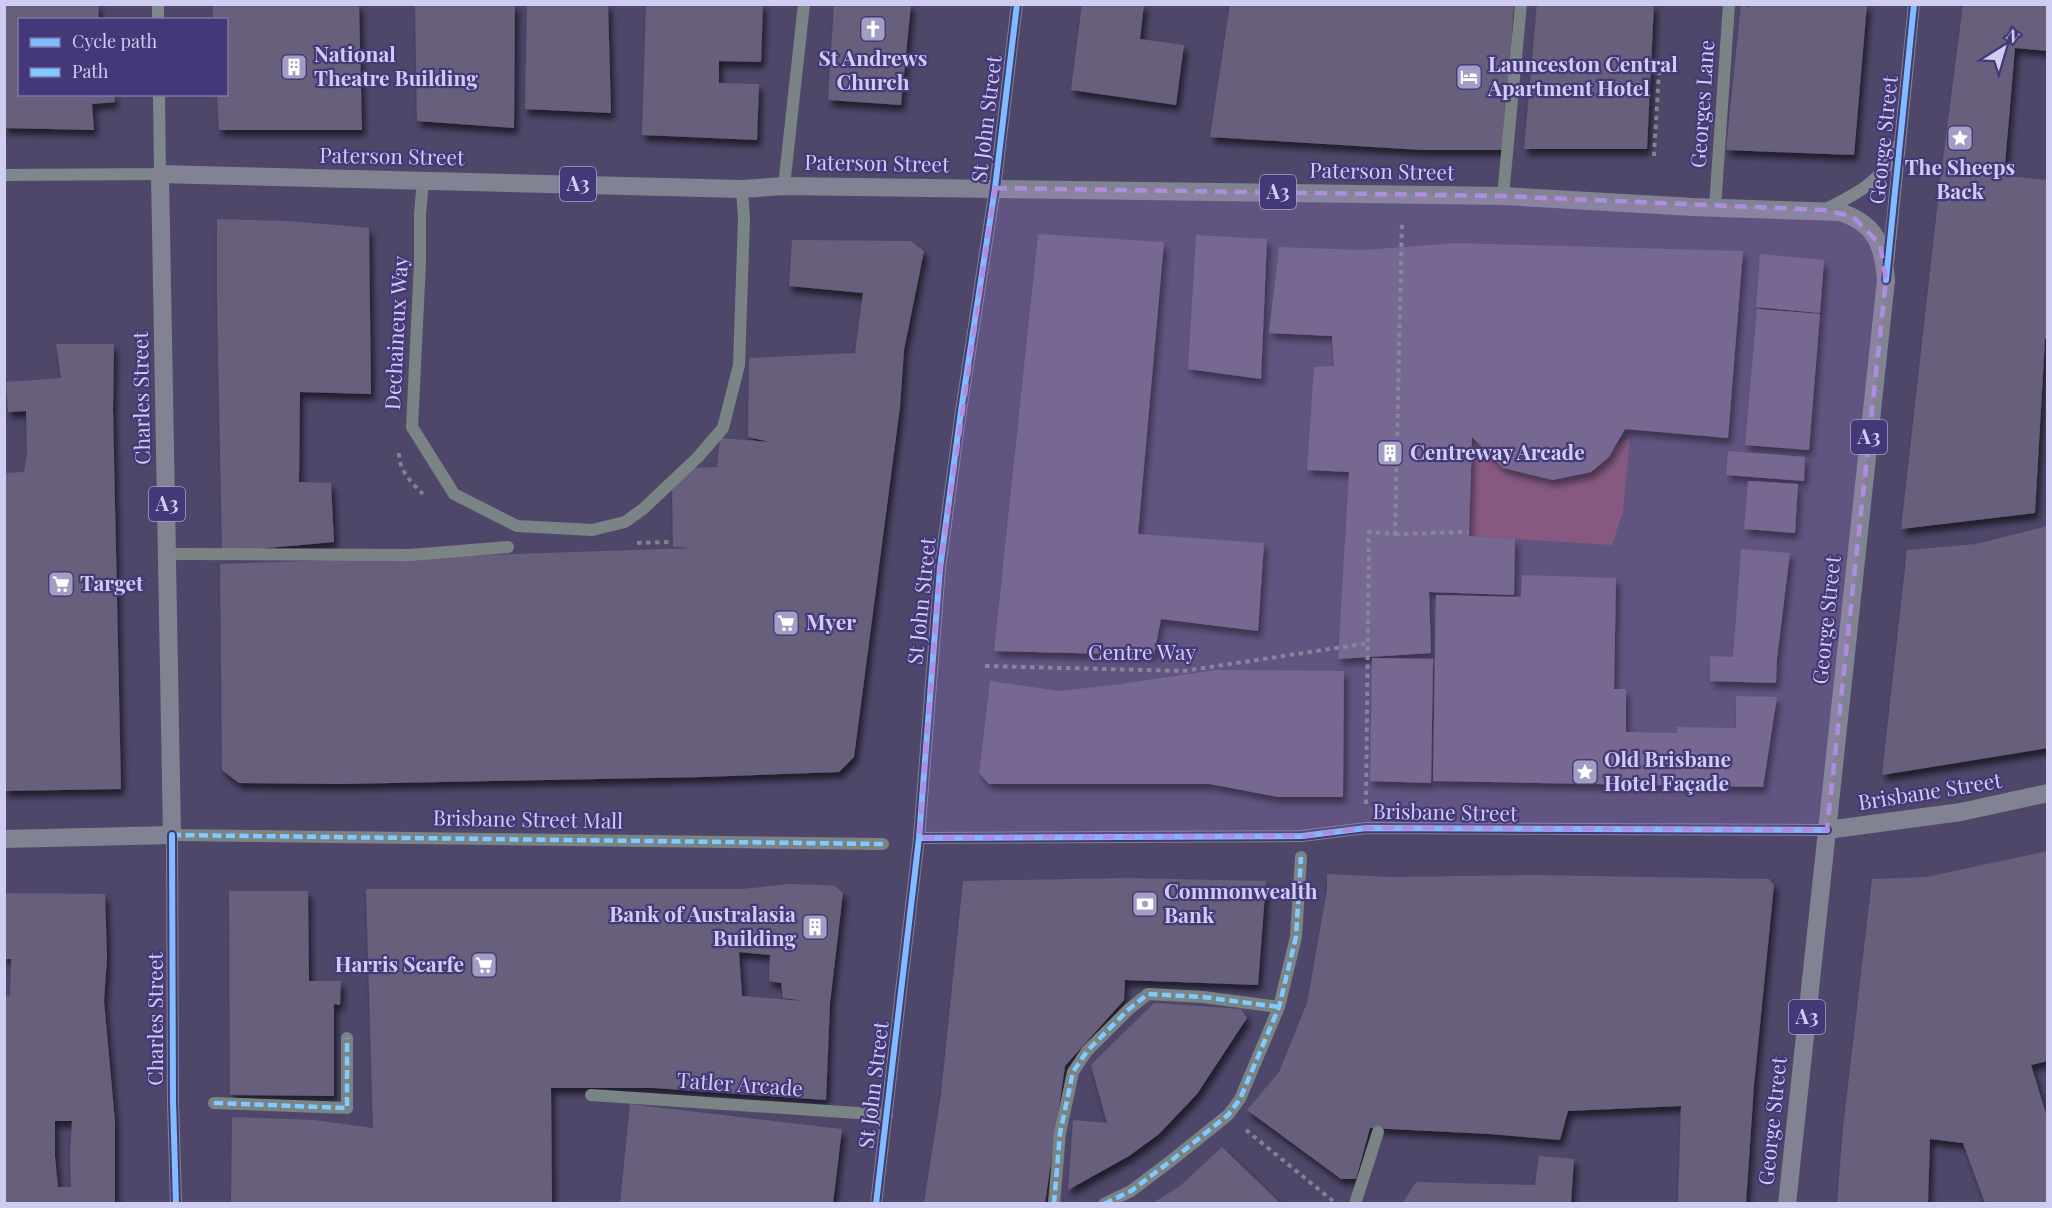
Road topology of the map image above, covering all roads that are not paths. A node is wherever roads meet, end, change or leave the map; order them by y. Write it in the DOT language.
graph roads {
  1 [pos="804,4"];
  2 [pos="1017,4"];
  3 [pos="1521,4"];
  4 [pos="1729,4"];
  5 [pos="1914,4"];
  6 [pos="159,96"];
  7 [pos="1901,134"];
  8 [pos="160,174"];
  9 [pos="4,175"];
  10 [pos="423,180"];
  11 [pos="784,186"];
  12 [pos="995,188"];
  13 [pos="742,189"];
  14 [pos="1503,196"];
  15 [pos="1715,207"];
  16 [pos="1823,210"];
  17 [pos="1886,280"];
  18 [pos="508,547"];
  19 [pos="168,554"];
  20 [pos="2048,793"];
  21 [pos="1827,831"];
  22 [pos="172,835"];
  23 [pos="919,838"];
  24 [pos="4,839"];
  25 [pos="883,844"];
  26 [pos="1301,857"];
  27 [pos="1279,1007"];
  28 [pos="347,1038"];
  29 [pos="591,1095"];
  30 [pos="214,1103"];
  31 [pos="887,1115"];
  32 [pos="1378,1132"];
  33 [pos="176,1203"];
  34 [pos="876,1203"];
  35 [pos="1054,1203"];
  36 [pos="1104,1203"];
  37 [pos="1355,1203"];
  38 [pos="1787,1203"];
  1 -- 11 [label="street"];
  2 -- 12 [label="street, St John Street"];
  3 -- 14 [label="street"];
  4 -- 15 [label="street, Georges Lane"];
  5 -- 7 [label="street, George Street"];
  6 -- 8 [label="street, Charles Street"];
  7 -- 16 [label="street"];
  7 -- 17 [label="street, George Street"];
  8 -- 9 [label="street, Paterson Street"];
  8 -- 10 [label="highway, Paterson Street / A3"];
  8 -- 19 [label="highway, Charles Street / A3"];
  10 -- 13 [label="highway, Paterson Street / A3"];
  10 -- 13 [label="street, Dechaineux Way"];
  11 -- 12 [label="highway, Paterson Street / A3"];
  11 -- 13 [label="highway, Paterson Street / A3"];
  12 -- 14 [label="highway, Paterson Street / A3"];
  12 -- 23 [label="street, St John Street"];
  14 -- 15 [label="highway, Paterson Street / A3"];
  15 -- 16 [label="highway, Paterson Street / A3"];
  16 -- 17 [label="highway, Paterson Street / A3"];
  17 -- 21 [label="highway, George Street / A3"];
  18 -- 19 [label="street"];
  19 -- 22 [label="highway, Charles Street / A3"];
  20 -- 21 [label="highway, Brisbane Street"];
  21 -- 23 [label="street, Brisbane Street"];
  21 -- 38 [label="highway, George Street / A3"];
  22 -- 24 [label="highway"];
  22 -- 25 [label="street, Brisbane Street Mall"];
  22 -- 33 [label="street, Charles Street"];
  23 -- 31 [label="street, St John Street"];
  26 -- 27 [label="street"];
  27 -- 35 [label="street"];
  27 -- 36 [label="street"];
  28 -- 30 [label="street"];
  29 -- 31 [label="street, Tatler Arcade"];
  31 -- 34 [label="street, St John Street"];
  32 -- 37 [label="street"];
}
